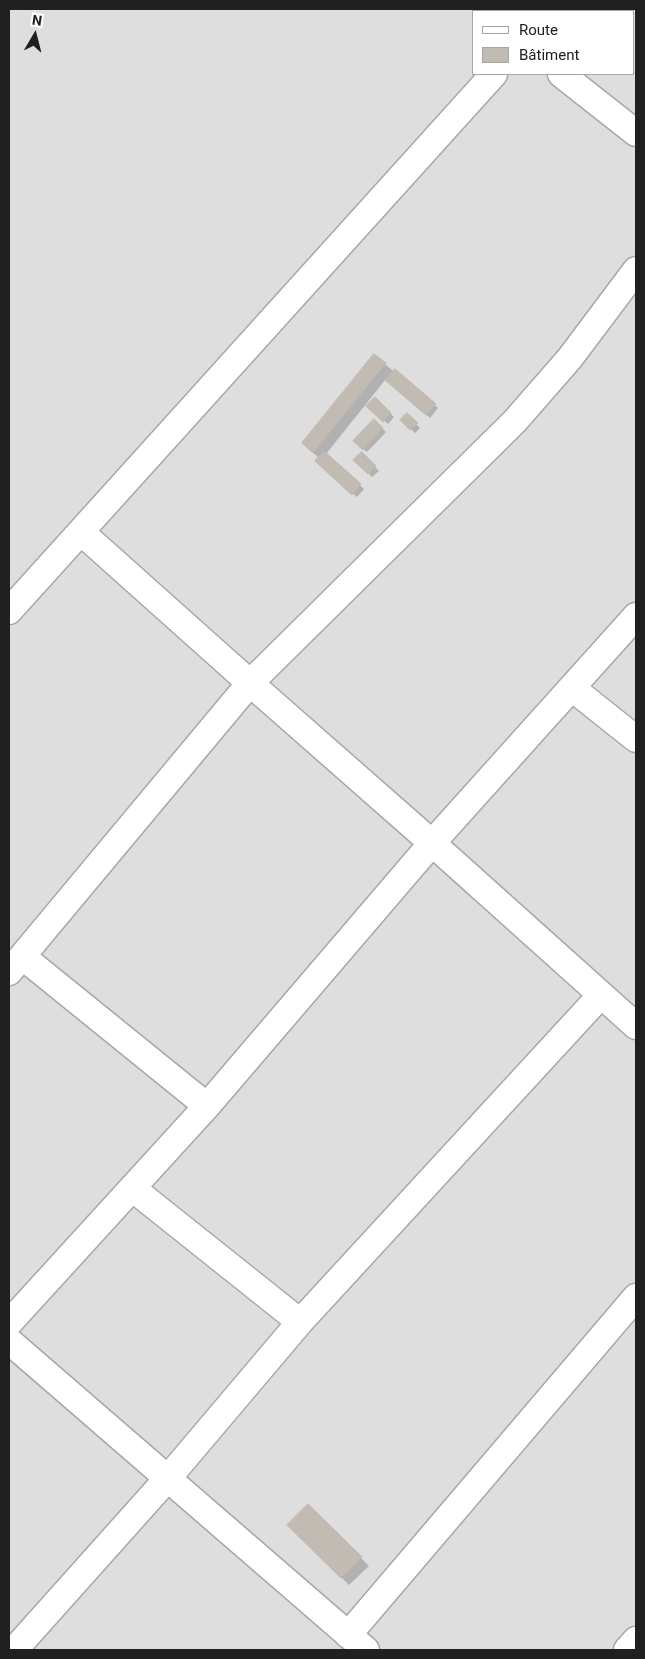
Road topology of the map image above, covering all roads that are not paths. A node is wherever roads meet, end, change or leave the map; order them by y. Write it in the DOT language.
graph roads {
  1 [pos="493,75"];
  2 [pos="562,75"];
  3 [pos="636,133"];
  4 [pos="636,270"];
  5 [pos="82,532"];
  6 [pos="9,611"];
  7 [pos="636,616"];
  8 [pos="250,684"];
  9 [pos="572,688"];
  10 [pos="636,739"];
  11 [pos="432,842"];
  12 [pos="16,965"];
  13 [pos="601,994"];
  14 [pos="636,1026"];
  15 [pos="207,1106"];
  16 [pos="132,1188"];
  17 [pos="636,1297"];
  18 [pos="300,1322"];
  19 [pos="9,1323"];
  20 [pos="9,1342"];
  21 [pos="168,1478"];
  22 [pos="636,1640"];
  23 [pos="357,1643"];
  24 [pos="14,1647"];
  25 [pos="627,1650"];
  1 -- 5 [label="street"];
  2 -- 3 [label="street"];
  4 -- 8 [label="street"];
  5 -- 6 [label="street"];
  5 -- 8 [label="street"];
  7 -- 9 [label="street"];
  8 -- 11 [label="street"];
  8 -- 12 [label="street"];
  9 -- 10 [label="street"];
  9 -- 11 [label="street"];
  11 -- 13 [label="street"];
  11 -- 15 [label="street"];
  12 -- 15 [label="street"];
  13 -- 14 [label="street"];
  13 -- 18 [label="street"];
  15 -- 16 [label="street"];
  16 -- 18 [label="street"];
  16 -- 19 [label="street"];
  17 -- 23 [label="street"];
  18 -- 21 [label="street"];
  20 -- 21 [label="street"];
  21 -- 23 [label="street"];
  21 -- 24 [label="street"];
  22 -- 25 [label="street"];
}
